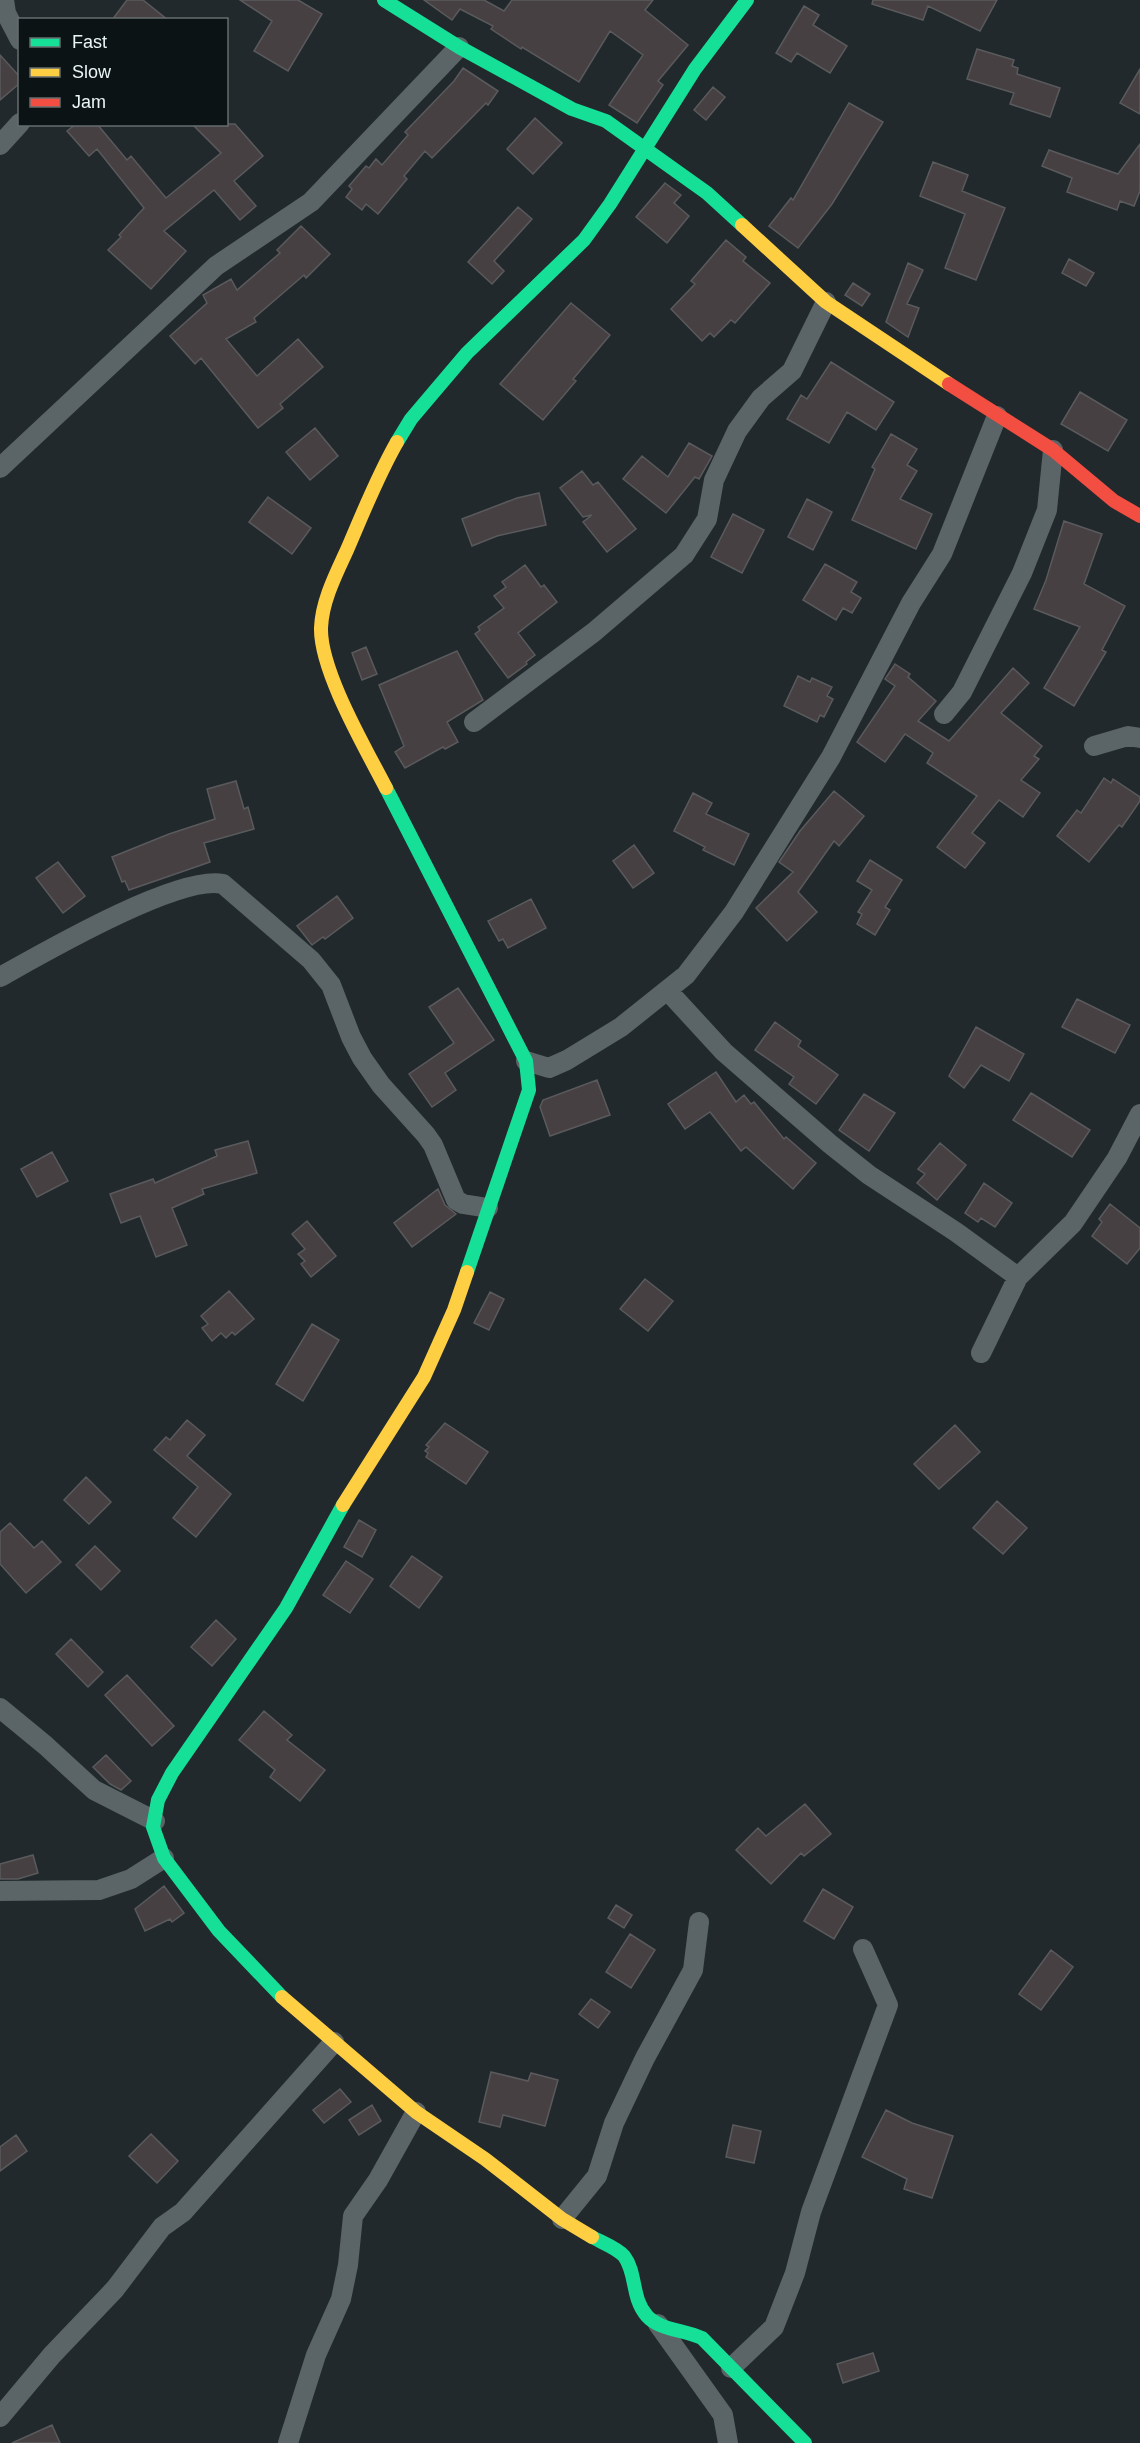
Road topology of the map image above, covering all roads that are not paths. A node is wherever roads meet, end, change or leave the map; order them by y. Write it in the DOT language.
graph roads {
  1 [pos="4,0"];
  2 [pos="384,0"];
  3 [pos="747,0"];
  4 [pos="18,36"];
  5 [pos="459,47"];
  6 [pos="18,125"];
  7 [pos="0,145"];
  8 [pos="643,150"];
  9 [pos="826,302"];
  10 [pos="997,416"];
  11 [pos="1053,450"];
  12 [pos="0,468"];
  13 [pos="1140,516"];
  14 [pos="944,714"];
  15 [pos="474,722"];
  16 [pos="1140,738"];
  17 [pos="1094,746"];
  18 [pos="0,977"];
  19 [pos="667,990"];
  20 [pos="526,1061"];
  21 [pos="1140,1114"];
  22 [pos="488,1208"];
  23 [pos="1018,1277"];
  24 [pos="981,1353"];
  25 [pos="0,1708"];
  26 [pos="155,1821"];
  27 [pos="164,1858"];
  28 [pos="0,1891"];
  29 [pos="699,1922"];
  30 [pos="863,1949"];
  31 [pos="333,2042"];
  32 [pos="416,2112"];
  33 [pos="562,2219"];
  34 [pos="658,2324"];
  35 [pos="731,2368"];
  36 [pos="0,2417"];
  37 [pos="288,2443"];
  38 [pos="728,2443"];
  39 [pos="805,2443"];
  1 -- 4 [label="street"];
  2 -- 5 [label="street"];
  3 -- 8 [label="street"];
  5 -- 8 [label="street"];
  5 -- 12 [label="street"];
  6 -- 7 [label="street"];
  8 -- 9 [label="street"];
  8 -- 20 [label="street"];
  9 -- 10 [label="street"];
  9 -- 15 [label="street"];
  10 -- 11 [label="street"];
  10 -- 19 [label="street"];
  11 -- 13 [label="street"];
  11 -- 14 [label="street"];
  16 -- 17 [label="street"];
  18 -- 22 [label="street"];
  19 -- 20 [label="street"];
  19 -- 23 [label="street"];
  20 -- 22 [label="street"];
  21 -- 23 [label="street"];
  22 -- 26 [label="street"];
  23 -- 24 [label="street"];
  25 -- 26 [label="street"];
  26 -- 27 [label="street"];
  27 -- 28 [label="street"];
  27 -- 31 [label="street"];
  29 -- 33 [label="street"];
  30 -- 35 [label="street"];
  31 -- 32 [label="street"];
  31 -- 36 [label="street"];
  32 -- 33 [label="street"];
  32 -- 37 [label="street"];
  33 -- 34 [label="street"];
  34 -- 35 [label="street"];
  34 -- 38 [label="street"];
  35 -- 39 [label="street"];
}
